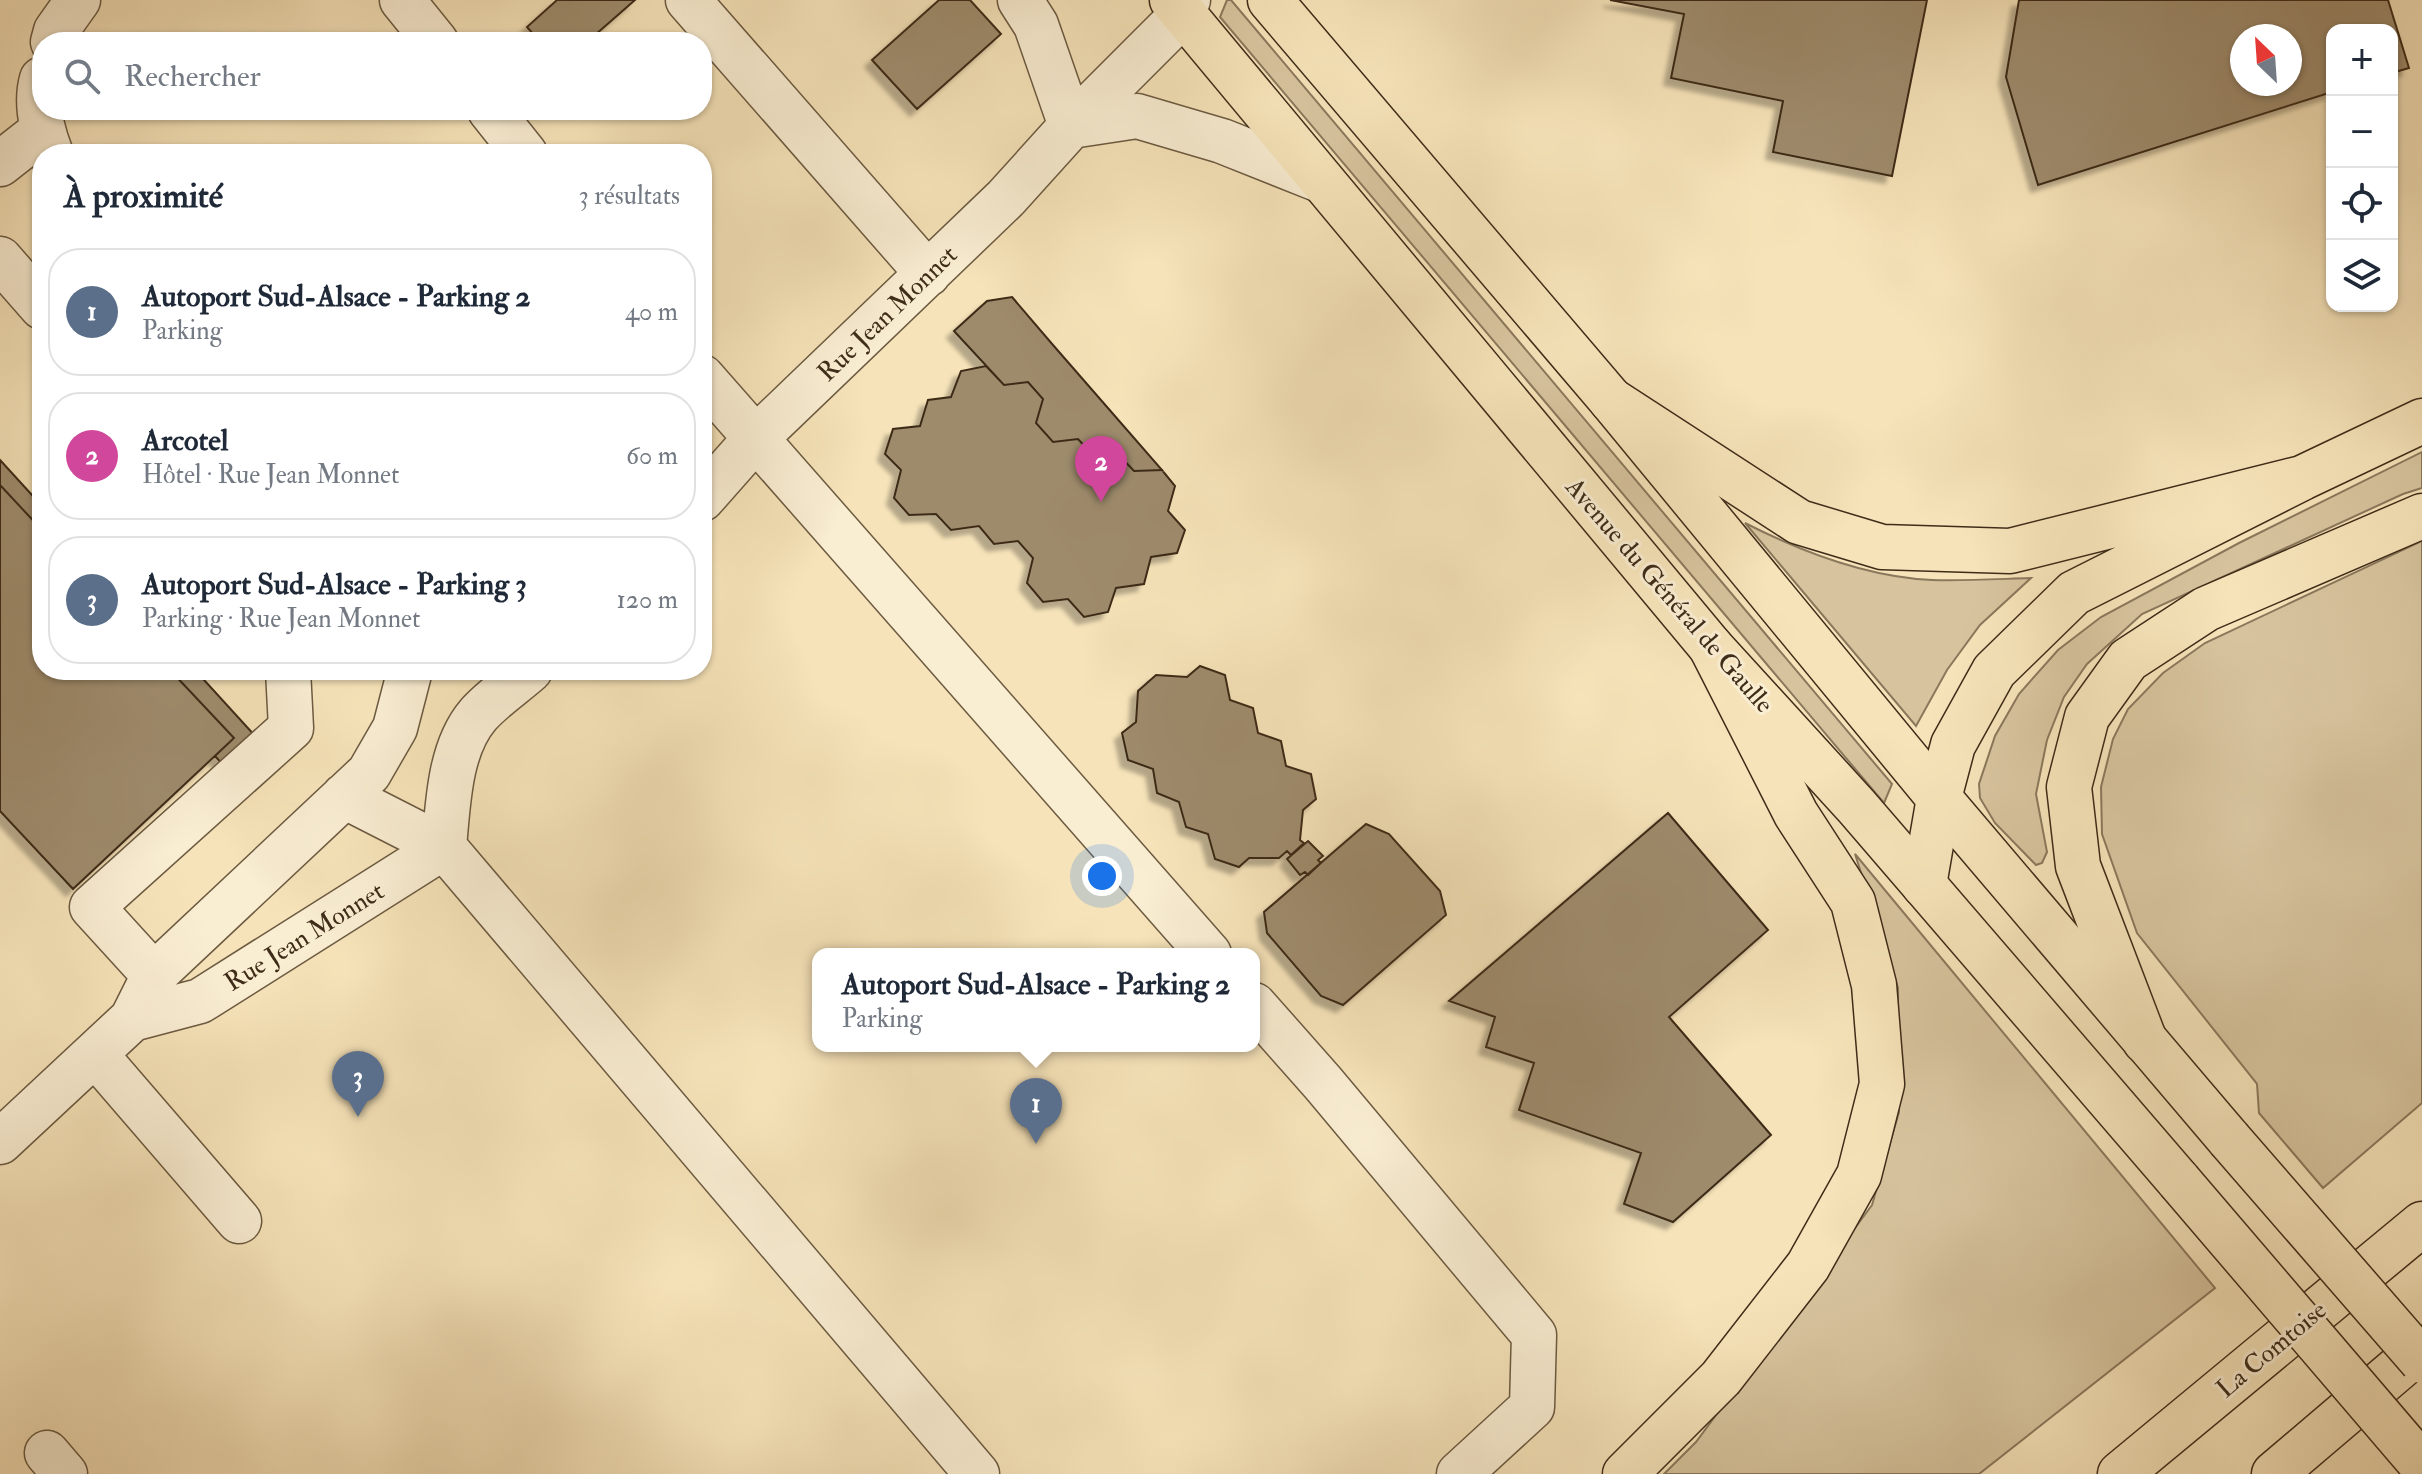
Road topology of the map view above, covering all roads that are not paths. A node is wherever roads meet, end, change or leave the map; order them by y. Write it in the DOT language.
graph roads {
  1 [pos="78,0"];
  2 [pos="402,0"];
  3 [pos="688,0"];
  4 [pos="1020,0"];
  5 [pos="1270,0"];
  6 [pos="1181,5"];
  7 [pos="56,32"];
  8 [pos="428,32"];
  9 [pos="43,120"];
  10 [pos="498,120"];
  11 [pos="1071,126"];
  12 [pos="46,142"];
  13 [pos="517,144"];
  14 [pos="32,149"];
  15 [pos="0,164"];
  16 [pos="1320,180"];
  17 [pos="0,259"];
  18 [pos="928,274"];
  19 [pos="32,296"];
  20 [pos="712,389"];
  21 [pos="1611,400"];
  22 [pos="2422,421"];
  23 [pos="755,439"];
  24 [pos="2302,478"];
  25 [pos="712,488"];
  26 [pos="2422,516"];
  27 [pos="1711,647"];
  28 [pos="289,680"];
  29 [pos="407,680"];
  30 [pos="510,680"];
  31 [pos="344,796"];
  32 [pos="1939,798"];
  33 [pos="444,847"];
  34 [pos="1924,885"];
  35 [pos="1204,948"];
  36 [pos="154,975"];
  37 [pos="1260,1012"];
  38 [pos="132,1019"];
  39 [pos="2145,1041"];
  40 [pos="95,1054"];
  41 [pos="0,1142"];
  42 [pos="239,1221"];
  43 [pos="2421,1224"];
  44 [pos="2422,1348"];
  45 [pos="2422,1361"];
  46 [pos="2422,1465"];
  47 [pos="977,1474"];
  48 [pos="1459,1474"];
  49 [pos="1625,1474"];
  50 [pos="2120,1474"];
  51 [pos="2274,1474"];
  1 -- 7 [label="street"];
  2 -- 8 [label="street"];
  3 -- 18 [label="street"];
  4 -- 11 [label="street"];
  5 -- 21 [label="main road"];
  6 -- 11 [label="street, Rue Jean Monnet"];
  6 -- 16 [label="main road, Avenue du Général de Gaulle"];
  9 -- 12 [label="street"];
  10 -- 13 [label="street"];
  11 -- 16 [label="street"];
  11 -- 18 [label="street, Rue Jean Monnet"];
  14 -- 15 [label="street"];
  16 -- 27 [label="main road, Avenue du Général de Gaulle"];
  17 -- 19 [label="street"];
  18 -- 23 [label="street, Rue Jean Monnet"];
  20 -- 23 [label="street"];
  21 -- 24 [label="main road"];
  21 -- 32 [label="main road"];
  22 -- 24 [label="main road"];
  23 -- 25 [label="street, Rue Jean Monnet"];
  23 -- 35 [label="street"];
  24 -- 32 [label="main road"];
  26 -- 39 [label="main road"];
  27 -- 34 [label="main road, Avenue du Général de Gaulle"];
  27 -- 49 [label="main road"];
  28 -- 36 [label="street"];
  29 -- 31 [label="street"];
  30 -- 33 [label="street"];
  31 -- 33 [label="street"];
  31 -- 36 [label="street"];
  32 -- 34 [label="main road"];
  32 -- 39 [label="main road"];
  33 -- 38 [label="street, Rue Jean Monnet"];
  33 -- 47 [label="street"];
  34 -- 46 [label="main road, Avenue du Général de Gaulle, bridge"];
  36 -- 38 [label="street"];
  37 -- 48 [label="street"];
  38 -- 40 [label="street, Rue Jean Monnet"];
  39 -- 45 [label="main road, bridge"];
  40 -- 41 [label="street, Rue Jean Monnet"];
  40 -- 42 [label="street"];
  43 -- 50 [label="main road, La Comtoise"];
  44 -- 51 [label="main road"];
}
